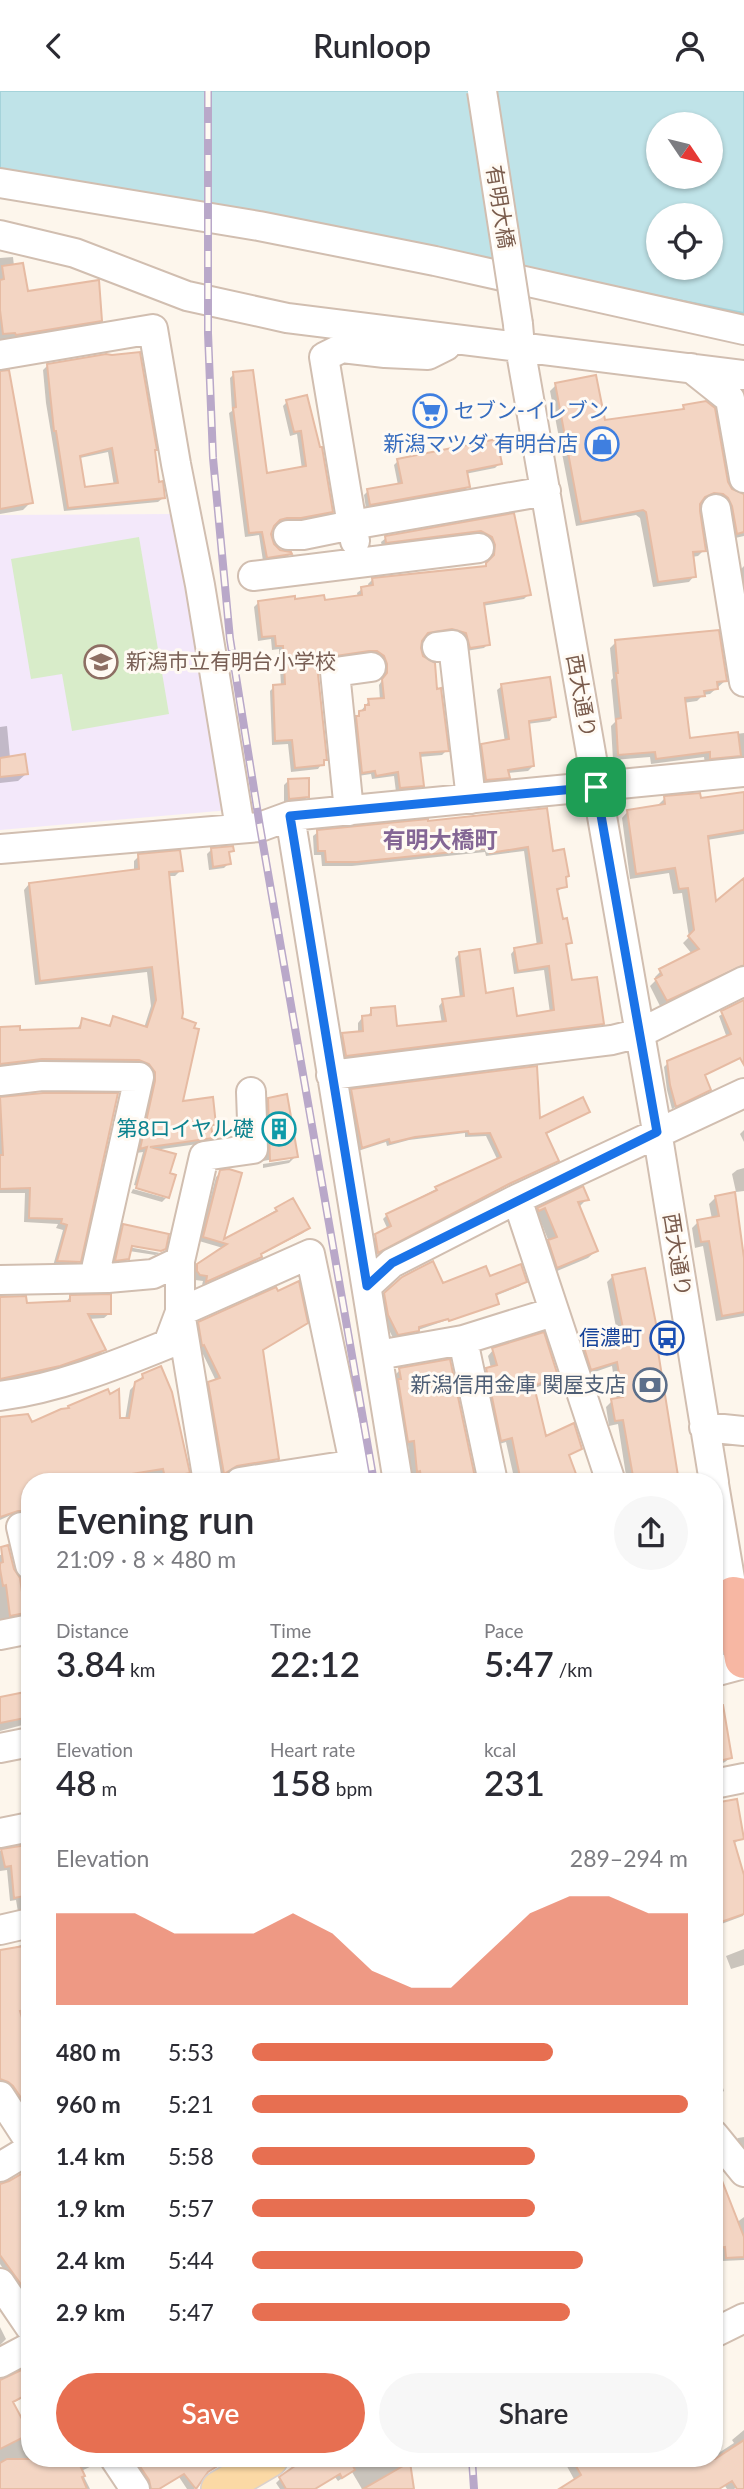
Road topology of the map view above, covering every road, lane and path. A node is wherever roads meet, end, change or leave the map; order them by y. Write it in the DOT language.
graph roads {
  1 [pos="482,91"];
  2 [pos="0,183"];
  3 [pos="0,235"];
  4 [pos="744,330"];
  5 [pos="519,335"];
  6 [pos="456,341"];
  7 [pos="0,355"];
  8 [pos="691,368"];
  9 [pos="744,375"];
  10 [pos="743,472"];
  11 [pos="546,491"];
  12 [pos="716,509"];
  13 [pos="352,525"];
  14 [pos="288,535"];
  15 [pos="479,548"];
  16 [pos="359,563"];
  17 [pos="253,576"];
  18 [pos="437,647"];
  19 [pos="370,667"];
  20 [pos="744,682"];
  21 [pos="744,772"];
  22 [pos="596,787"];
  23 [pos="471,799"];
  24 [pos="349,811"];
  25 [pos="290,816"];
  26 [pos="240,828"];
  27 [pos="0,849"];
  28 [pos="744,981"];
  29 [pos="640,1033"];
  30 [pos="331,1075"];
  31 [pos="0,1081"];
  32 [pos="251,1092"];
  33 [pos="744,1093"];
  34 [pos="657,1132"];
  35 [pos="517,1199"];
  36 [pos="180,1261"];
  37 [pos="94,1278"];
  38 [pos="0,1280"];
  39 [pos="367,1286"];
  40 [pos="180,1312"];
  41 [pos="553,1312"];
  42 [pos="463,1340"];
  43 [pos="378,1356"];
  44 [pos="0,1396"];
  45 [pos="705,1427"];
  46 [pos="744,1431"];
  47 [pos="207,1473"];
  48 [pos="357,1473"];
  49 [pos="397,1473"];
  50 [pos="492,1473"];
  51 [pos="608,1473"];
  52 [pos="712,1473"];
  53 [pos="723,1548"];
  54 [pos="730,1598"];
  55 [pos="21,1631"];
  56 [pos="0,1635"];
  57 [pos="744,1661"];
  58 [pos="723,1669"];
  59 [pos="21,1744"];
  60 [pos="0,1748"];
  61 [pos="744,1778"];
  62 [pos="723,1782"];
  63 [pos="21,1829"];
  64 [pos="0,1833"];
  65 [pos="21,1925"];
  66 [pos="0,1930"];
  67 [pos="0,2097"];
  68 [pos="21,2128"];
  69 [pos="723,2146"];
  70 [pos="21,2154"];
  71 [pos="0,2167"];
  72 [pos="744,2172"];
  73 [pos="0,2283"];
  74 [pos="21,2314"];
  75 [pos="744,2318"];
  76 [pos="723,2328"];
  77 [pos="21,2352"];
  78 [pos="0,2363"];
  79 [pos="120,2467"];
  80 [pos="135,2489"];
  1 -- 5 [label="street, 有明大橋, bridge"];
  2 -- 4 [label="street"];
  3 -- 6 [label="street"];
  5 -- 6 [label="street"];
  5 -- 8 [label="street"];
  5 -- 11 [label="street, 西大通り"];
  6 -- 13 [label="street"];
  7 -- 26 [label="street"];
  8 -- 9 [label="street"];
  8 -- 10 [label="street"];
  11 -- 13 [label="street"];
  11 -- 22 [label="street, 西大通り"];
  12 -- 20 [label="street"];
  13 -- 14 [label="street"];
  13 -- 16 [label="street"];
  15 -- 16 [label="street"];
  16 -- 17 [label="street"];
  18 -- 23 [label="street"];
  19 -- 24 [label="street"];
  21 -- 22 [label="street"];
  22 -- 23 [label="street"];
  22 -- 29 [label="street, 西大通り"];
  23 -- 24 [label="street"];
  24 -- 25 [label="street"];
  25 -- 26 [label="street"];
  25 -- 30 [label="street"];
  26 -- 27 [label="street"];
  28 -- 29 [label="street"];
  29 -- 30 [label="street"];
  29 -- 34 [label="street, 西大通り"];
  30 -- 39 [label="street"];
  31 -- 37 [label="street"];
  32 -- 36 [label="street"];
  33 -- 34 [label="street"];
  34 -- 35 [label="street"];
  34 -- 45 [label="street, 西大通り"];
  35 -- 39 [label="street"];
  35 -- 41 [label="street"];
  36 -- 37 [label="street"];
  36 -- 40 [label="street"];
  37 -- 38 [label="street"];
  39 -- 43 [label="street"];
  40 -- 44 [label="street"];
  40 -- 47 [label="street"];
  40 -- 48 [label="street"];
  41 -- 42 [label="street"];
  41 -- 51 [label="street"];
  42 -- 43 [label="street"];
  42 -- 50 [label="street"];
  43 -- 49 [label="street"];
  45 -- 46 [label="street"];
  45 -- 52 [label="street, 西大通り"];
  53 -- 54 [label="street, 西大通り"];
  54 -- 57 [label="highway, 西大通り"];
  55 -- 56 [label="street"];
  57 -- 58 [label="street"];
  59 -- 60 [label="street"];
  61 -- 62 [label="street"];
  63 -- 64 [label="street"];
  65 -- 66 [label="street"];
  67 -- 68 [label="street"];
  69 -- 72 [label="street"];
  70 -- 71 [label="street"];
  73 -- 74 [label="street"];
  75 -- 76 [label="street"];
  77 -- 78 [label="street"];
  79 -- 80 [label="street"];
}
